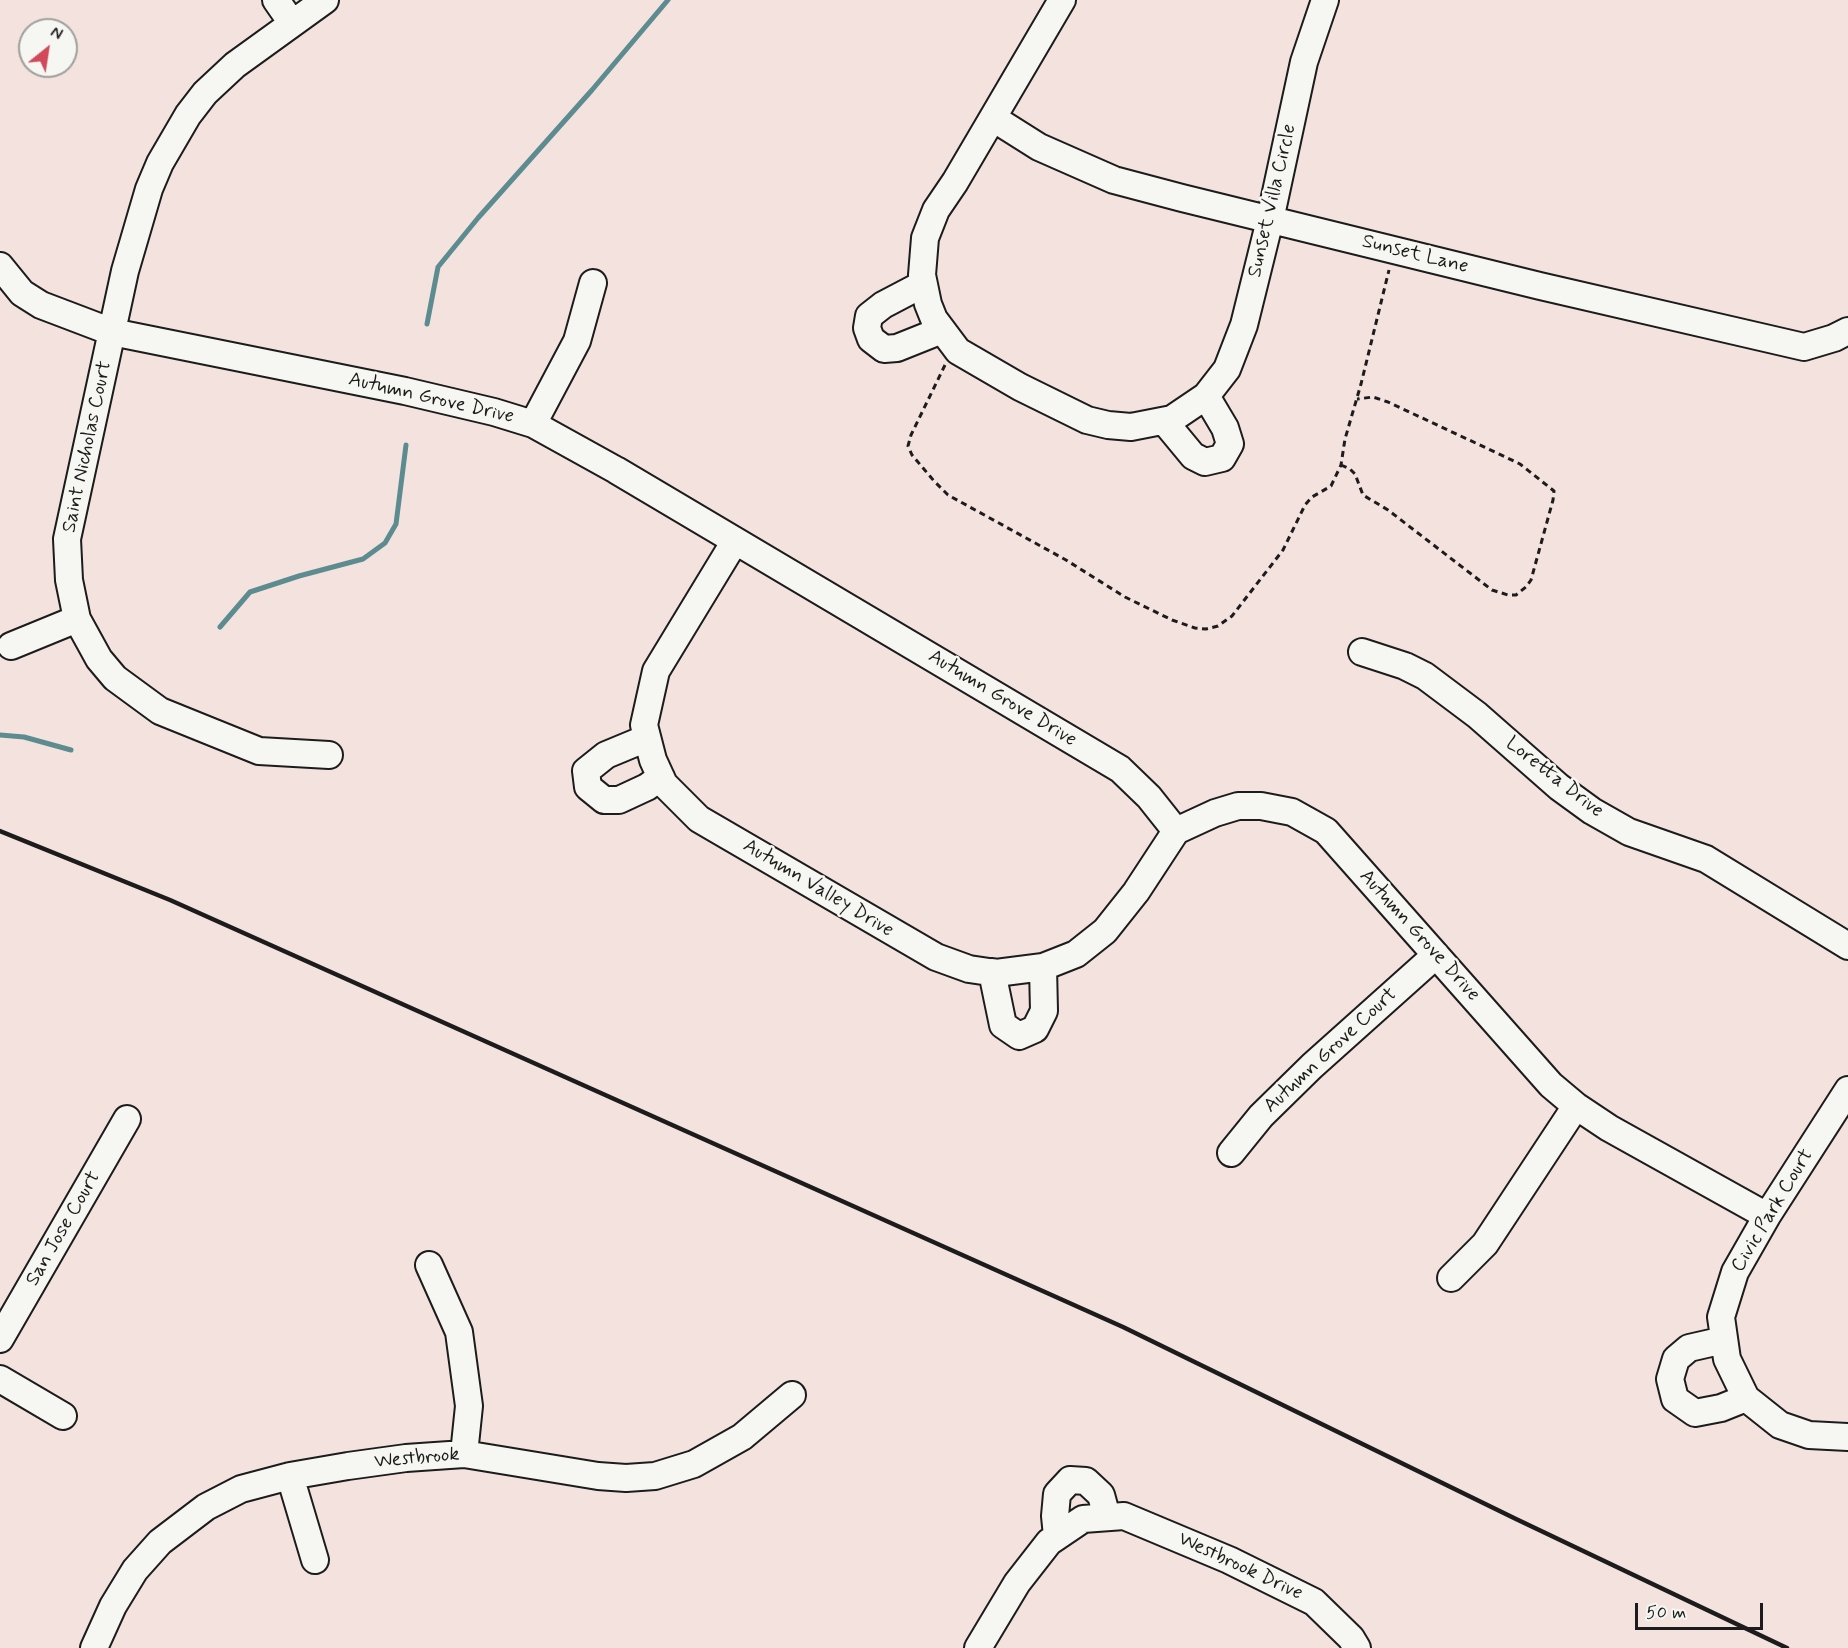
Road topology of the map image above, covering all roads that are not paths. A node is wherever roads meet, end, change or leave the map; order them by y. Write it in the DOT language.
graph roads {
  1 [pos="276,0"];
  2 [pos="325,0"];
  3 [pos="1062,0"];
  4 [pos="1325,0"];
  5 [pos="292,23"];
  6 [pos="993,118"];
  7 [pos="1270,220"];
  8 [pos="0,266"];
  9 [pos="593,283"];
  10 [pos="923,284"];
  11 [pos="1848,331"];
  12 [pos="112,332"];
  13 [pos="949,338"];
  14 [pos="1206,396"];
  15 [pos="1164,421"];
  16 [pos="533,424"];
  17 [pos="735,542"];
  18 [pos="77,619"];
  19 [pos="11,646"];
  20 [pos="1362,652"];
  21 [pos="647,738"];
  22 [pos="329,755"];
  23 [pos="661,777"];
  24 [pos="1176,831"];
  25 [pos="1848,946"];
  26 [pos="1436,955"];
  27 [pos="1042,967"];
  28 [pos="992,972"];
  29 [pos="1848,1090"];
  30 [pos="1576,1106"];
  31 [pos="127,1119"];
  32 [pos="1231,1153"];
  33 [pos="1767,1216"];
  34 [pos="429,1265"];
  35 [pos="1452,1278"];
  36 [pos="0,1340"];
  37 [pos="1724,1341"];
  38 [pos="0,1379"];
  39 [pos="792,1395"];
  40 [pos="1746,1398"];
  41 [pos="63,1416"];
  42 [pos="1848,1437"];
  43 [pos="464,1454"];
  44 [pos="290,1476"];
  45 [pos="1107,1517"];
  46 [pos="1057,1536"];
  47 [pos="315,1560"];
  48 [pos="94,1648"];
  49 [pos="978,1648"];
  50 [pos="1357,1648"];
  1 -- 5 [label="street"];
  2 -- 5 [label="street, Saint Nicholas Court"];
  3 -- 6 [label="street, Sunset Villa Circle"];
  4 -- 7 [label="street, Sunset Villa Circle"];
  5 -- 12 [label="street, Saint Nicholas Court"];
  6 -- 7 [label="street, Sunset Lane"];
  6 -- 10 [label="street, Sunset Villa Circle"];
  7 -- 11 [label="street, Sunset Lane"];
  7 -- 14 [label="street, Sunset Villa Circle"];
  8 -- 12 [label="street, Autumn Grove Drive"];
  9 -- 16 [label="street"];
  10 -- 13 [label="street, Sunset Villa Circle"];
  10 -- 13 [label="street"];
  12 -- 16 [label="street, Autumn Grove Drive"];
  12 -- 18 [label="street, Saint Nicholas Court"];
  13 -- 15 [label="street, Sunset Villa Circle"];
  14 -- 15 [label="street, Sunset Villa Circle"];
  14 -- 15 [label="street"];
  16 -- 17 [label="street, Autumn Grove Drive"];
  17 -- 21 [label="street, Autumn Valley Drive"];
  17 -- 24 [label="street, Autumn Grove Drive"];
  18 -- 19 [label="street"];
  18 -- 22 [label="street, Saint Nicholas Court"];
  20 -- 25 [label="street, Loretta Drive"];
  21 -- 23 [label="street, Autumn Valley Drive"];
  21 -- 23 [label="street"];
  23 -- 28 [label="street, Autumn Valley Drive"];
  24 -- 26 [label="street, Autumn Grove Drive"];
  24 -- 27 [label="street, Autumn Valley Drive"];
  26 -- 30 [label="street, Autumn Grove Drive"];
  26 -- 32 [label="street, Autumn Grove Court"];
  27 -- 28 [label="street, Autumn Valley Drive"];
  27 -- 28 [label="street"];
  29 -- 33 [label="street, Civic Park Court"];
  30 -- 33 [label="street, Autumn Grove Drive"];
  30 -- 35 [label="street"];
  31 -- 36 [label="street, San Jose Court"];
  33 -- 37 [label="street, Civic Park Court"];
  34 -- 43 [label="street"];
  37 -- 40 [label="street, Civic Park Court"];
  37 -- 40 [label="street"];
  38 -- 41 [label="street"];
  39 -- 43 [label="street, Westbrook"];
  40 -- 42 [label="street, Civic Park Court"];
  43 -- 44 [label="street, Westbrook"];
  44 -- 47 [label="street"];
  44 -- 48 [label="street, Westbrook"];
  45 -- 46 [label="street, Westbrook Drive"];
  45 -- 46 [label="street"];
  45 -- 50 [label="street, Westbrook Drive"];
  46 -- 49 [label="street, Westbrook Drive"];
}
